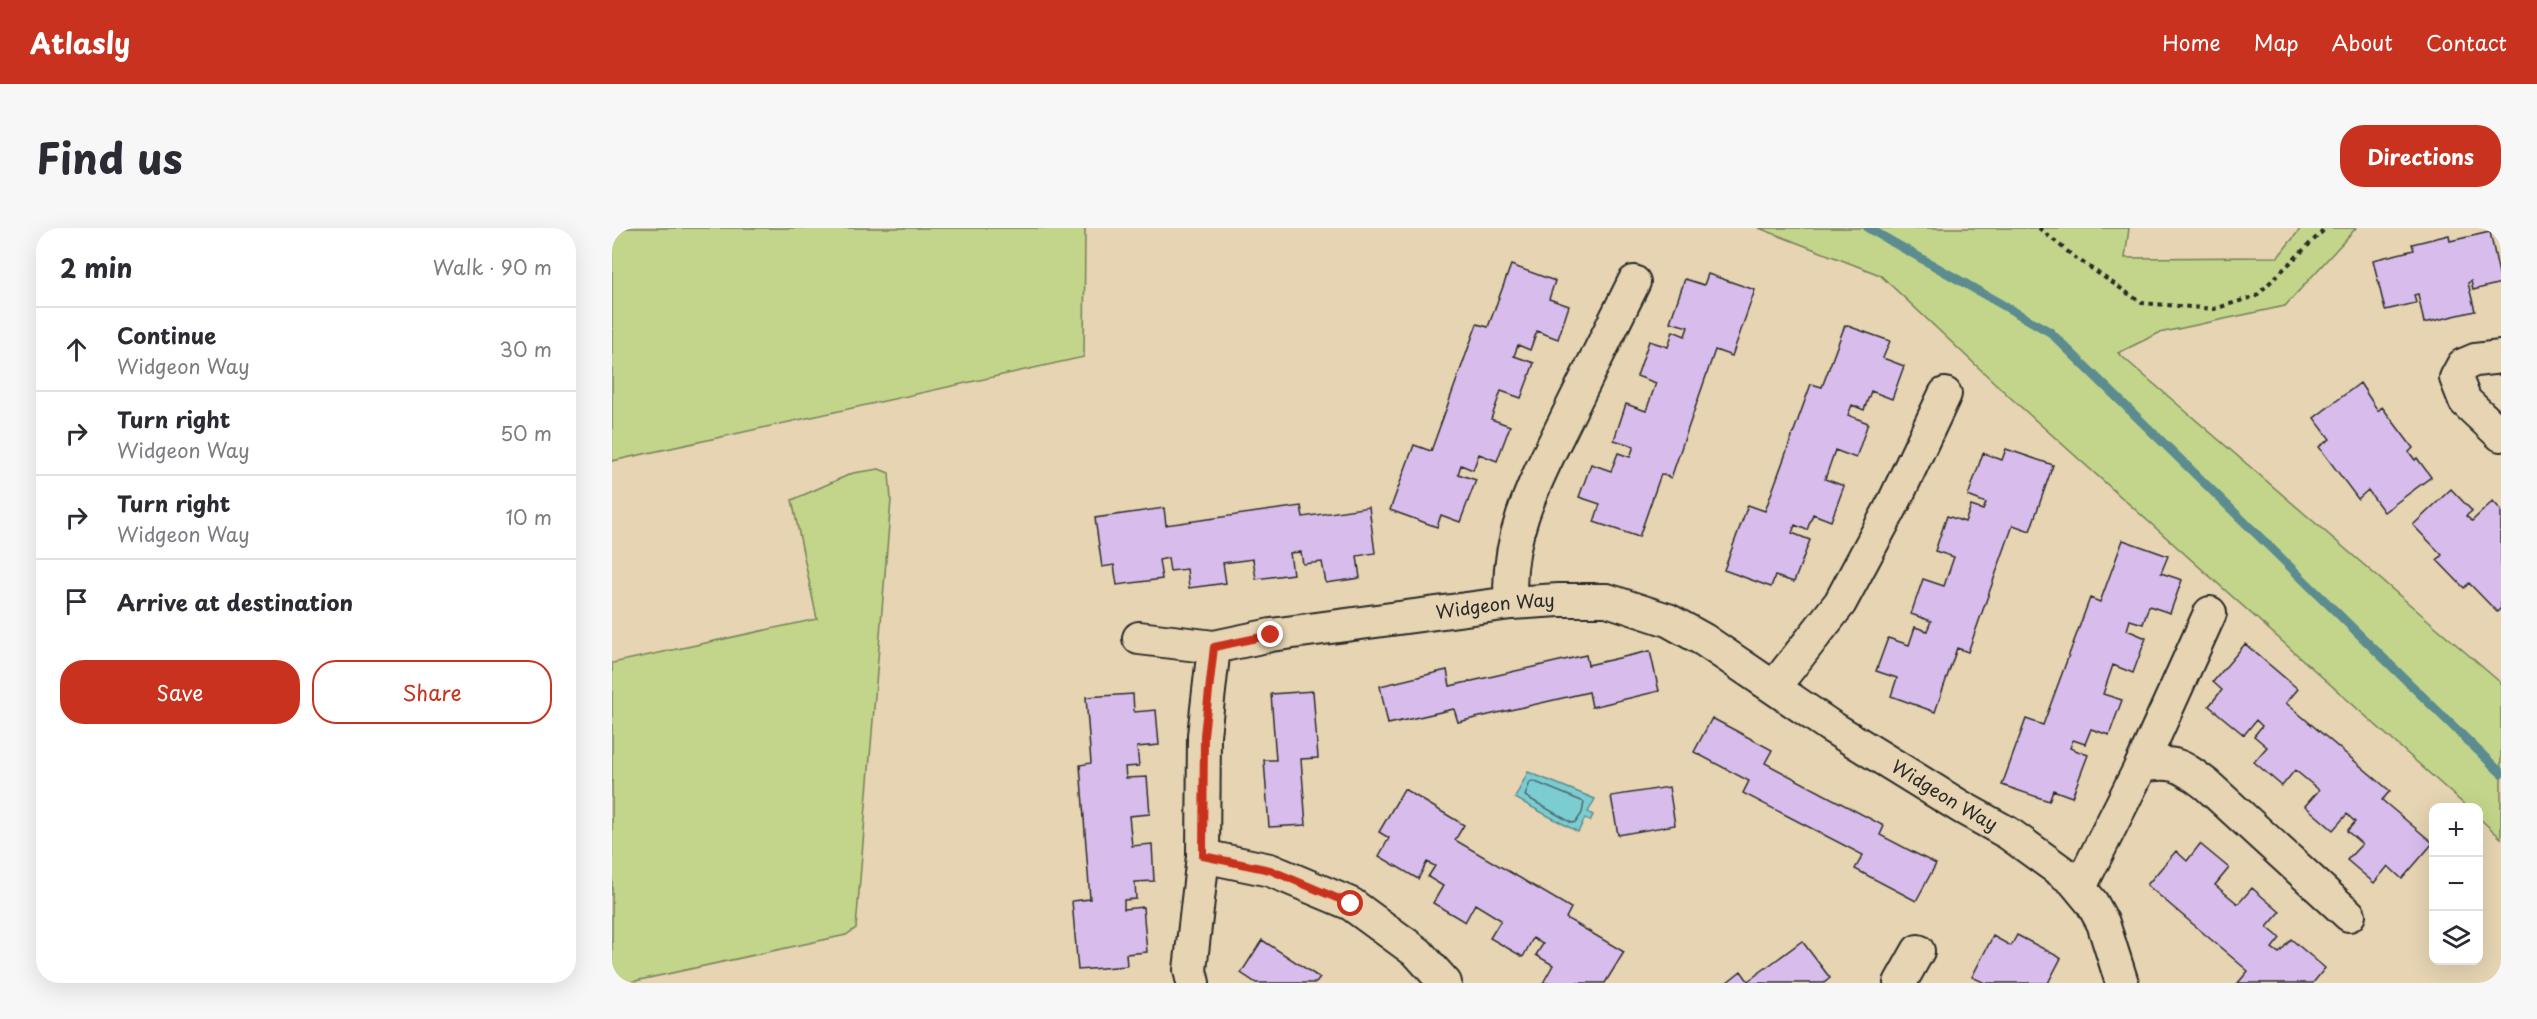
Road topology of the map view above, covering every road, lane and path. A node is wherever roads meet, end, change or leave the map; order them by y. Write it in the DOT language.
graph roads {
  1 [pos="2039,228"];
  2 [pos="2326,228"];
  3 [pos="2045,230"];
  4 [pos="1634,282"];
  5 [pos="2501,357"];
  6 [pos="1945,394"];
  7 [pos="2501,435"];
  8 [pos="1511,603"];
  9 [pos="2210,613"];
  10 [pos="1139,638"];
  11 [pos="1214,647"];
  12 [pos="1774,687"];
  13 [pos="2141,766"];
  14 [pos="1203,856"];
  15 [pos="2080,886"];
  16 [pos="2349,915"];
  17 [pos="1918,951"];
  18 [pos="1193,983"];
  19 [pos="1445,983"];
  20 [pos="1900,983"];
  21 [pos="2122,983"];
  1 -- 3 [label="path"];
  2 -- 3 [label="path"];
  4 -- 8 [label="street"];
  5 -- 7 [label="street"];
  6 -- 12 [label="street"];
  8 -- 11 [label="street, Widgeon Way"];
  8 -- 12 [label="street, Widgeon Way"];
  9 -- 13 [label="street"];
  10 -- 11 [label="street, Widgeon Way"];
  11 -- 14 [label="street"];
  12 -- 15 [label="street, Widgeon Way"];
  13 -- 15 [label="street"];
  13 -- 16 [label="street"];
  14 -- 18 [label="street"];
  14 -- 19 [label="street"];
  15 -- 21 [label="street, Widgeon Way"];
  17 -- 20 [label="street"];
}
